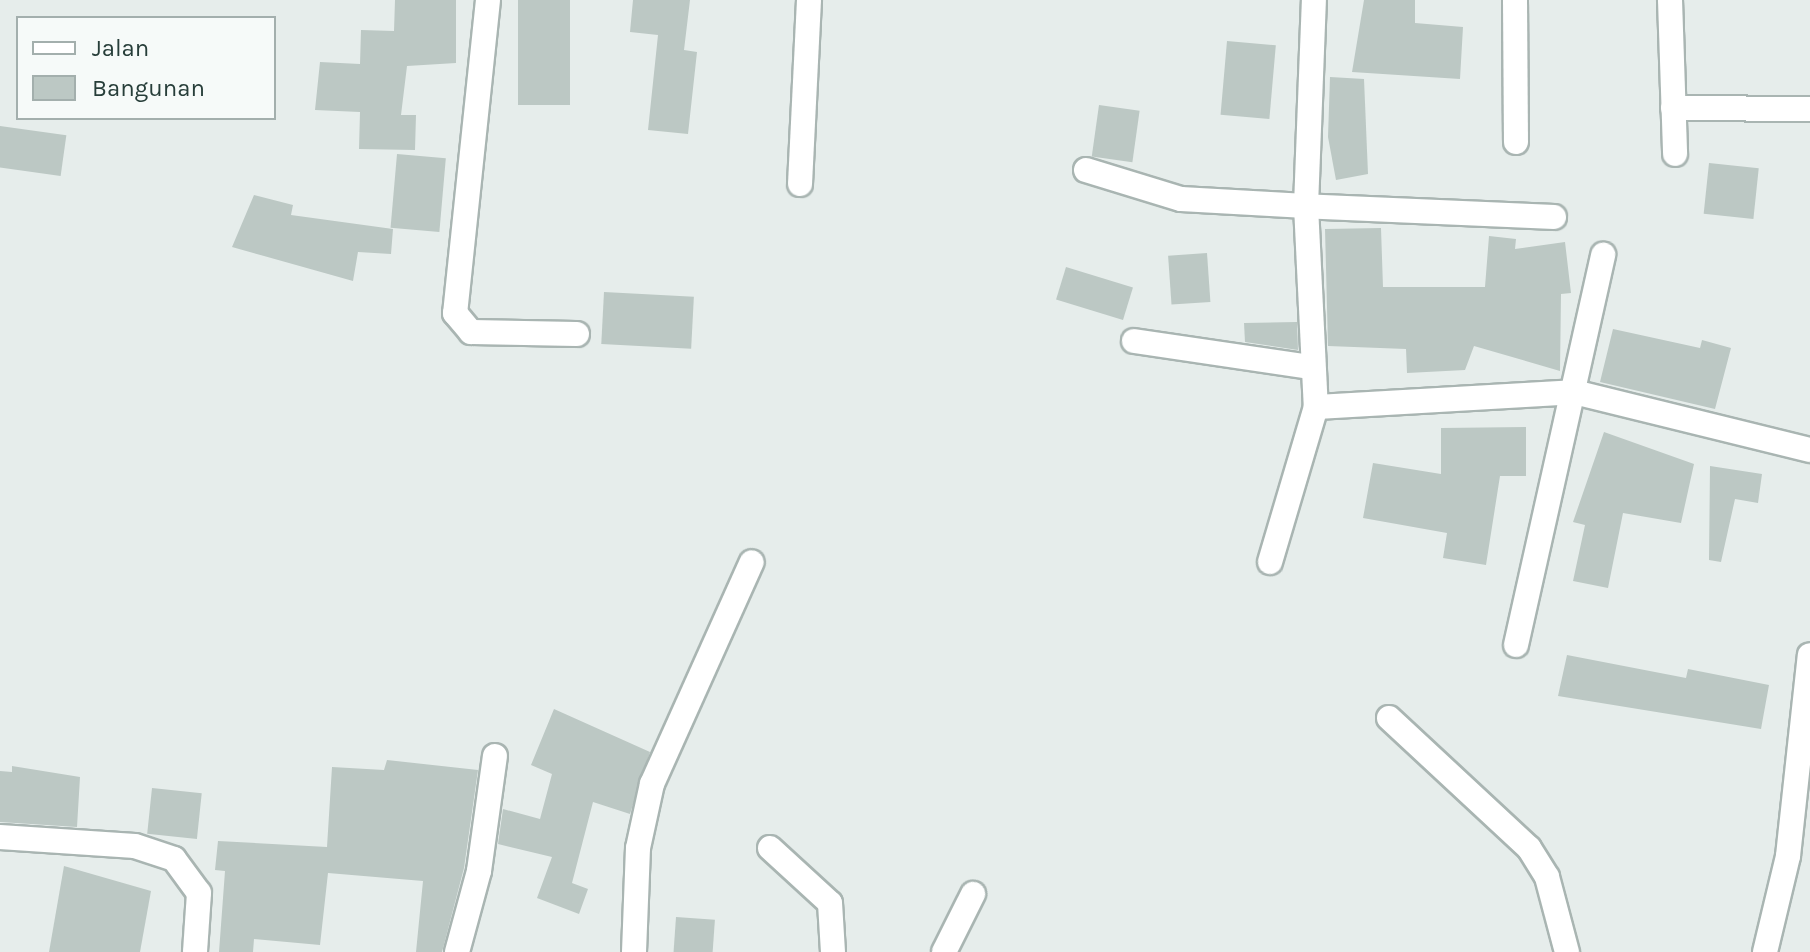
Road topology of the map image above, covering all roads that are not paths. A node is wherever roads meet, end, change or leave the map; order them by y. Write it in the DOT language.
graph roads {
  1 [pos="488,0"];
  2 [pos="809,0"];
  3 [pos="1314,0"];
  4 [pos="1515,0"];
  5 [pos="1670,0"];
  6 [pos="1673,108"];
  7 [pos="1810,109"];
  8 [pos="1516,142"];
  9 [pos="1675,154"];
  10 [pos="1086,170"];
  11 [pos="800,184"];
  12 [pos="1306,206"];
  13 [pos="1554,217"];
  14 [pos="1603,255"];
  15 [pos="577,334"];
  16 [pos="1134,341"];
  17 [pos="1311,367"];
  18 [pos="1574,392"];
  19 [pos="1316,407"];
  20 [pos="1810,450"];
  21 [pos="752,562"];
  22 [pos="1270,562"];
  23 [pos="1516,645"];
  24 [pos="1810,655"];
  25 [pos="1389,718"];
  26 [pos="495,756"];
  27 [pos="0,837"];
  28 [pos="770,848"];
  29 [pos="973,894"];
  30 [pos="195,952"];
  31 [pos="457,952"];
  32 [pos="634,952"];
  33 [pos="833,952"];
  34 [pos="944,952"];
  35 [pos="1567,952"];
  36 [pos="1765,952"];
  1 -- 15 [label="street"];
  2 -- 11 [label="street"];
  3 -- 12 [label="street"];
  4 -- 8 [label="street"];
  5 -- 6 [label="street"];
  6 -- 7 [label="street"];
  6 -- 9 [label="street"];
  10 -- 12 [label="street"];
  12 -- 13 [label="street"];
  12 -- 17 [label="street"];
  14 -- 18 [label="street"];
  16 -- 17 [label="street"];
  17 -- 19 [label="street"];
  18 -- 19 [label="street"];
  18 -- 20 [label="street"];
  18 -- 23 [label="street"];
  19 -- 22 [label="street"];
  21 -- 32 [label="street"];
  24 -- 36 [label="street"];
  25 -- 35 [label="street"];
  26 -- 31 [label="street"];
  27 -- 30 [label="street"];
  28 -- 33 [label="street"];
  29 -- 34 [label="street"];
}
